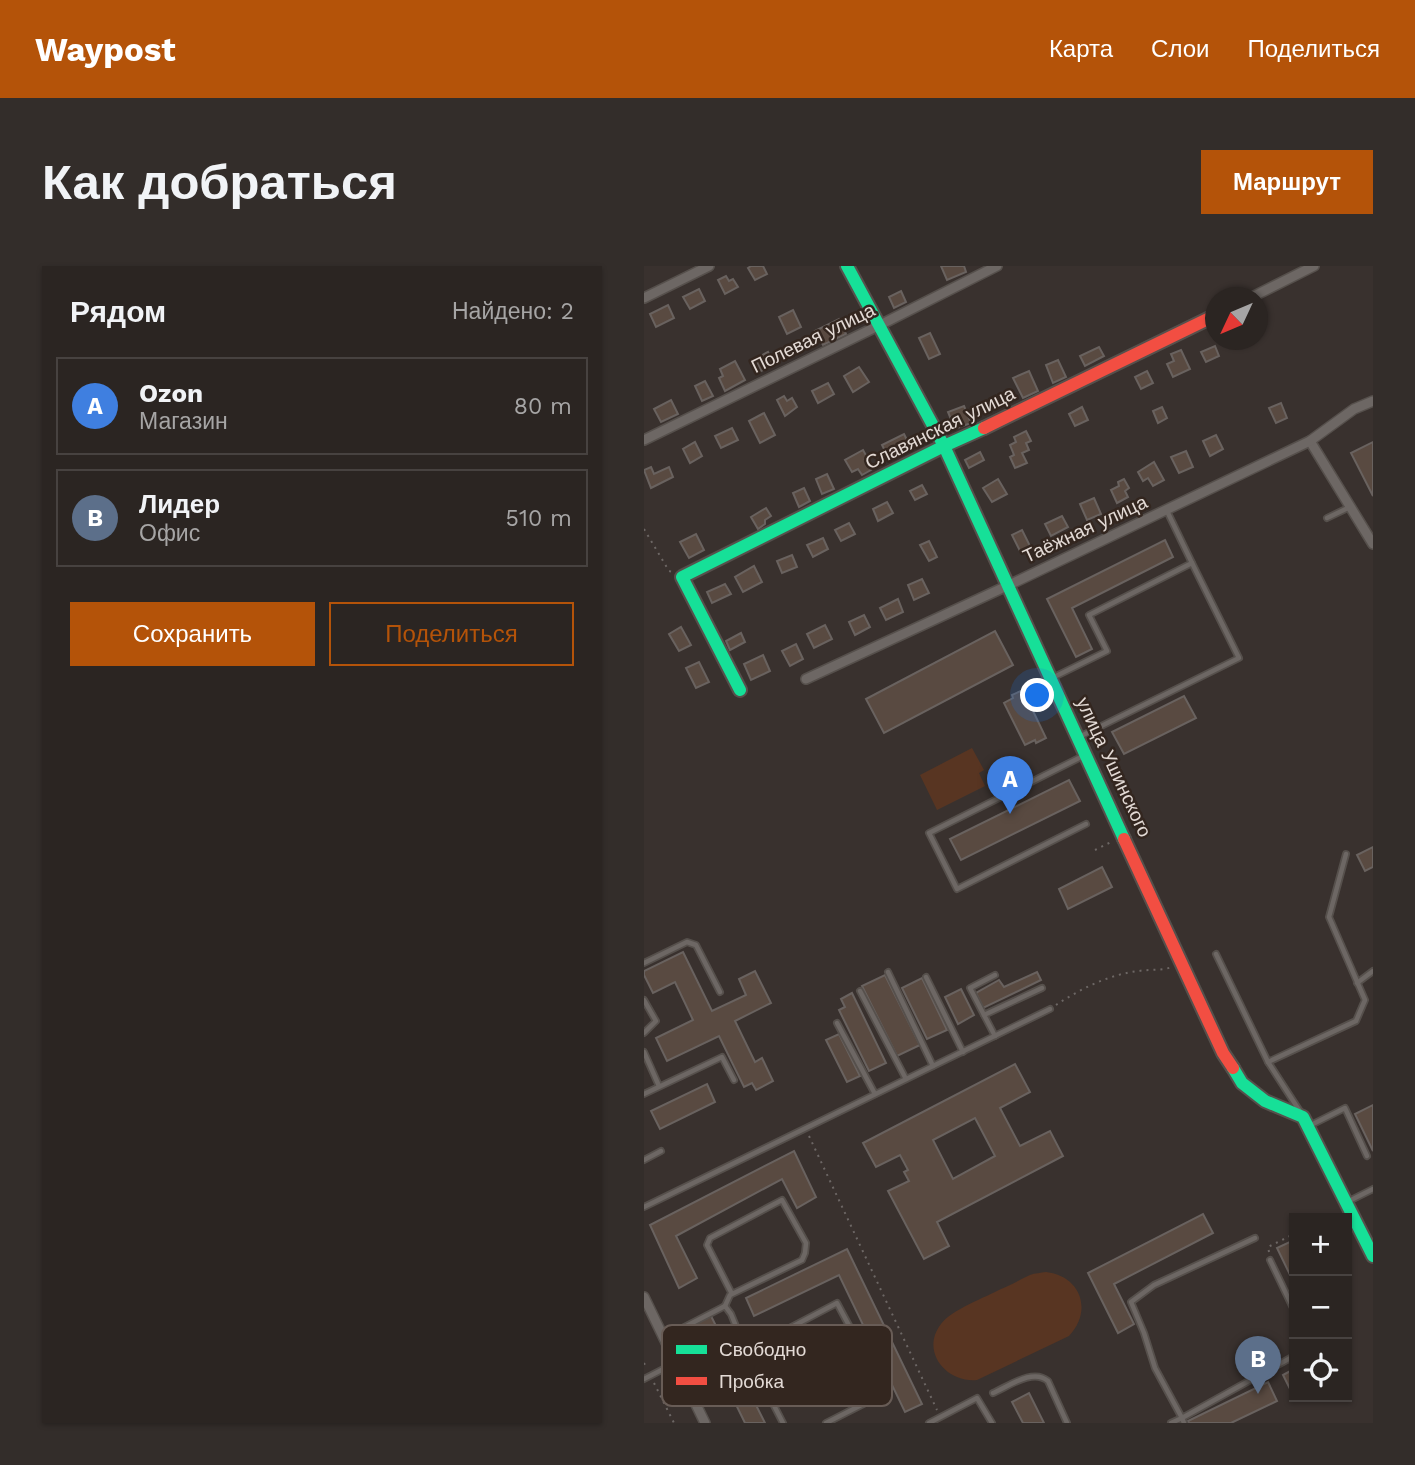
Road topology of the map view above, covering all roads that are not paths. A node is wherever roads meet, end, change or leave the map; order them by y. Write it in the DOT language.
graph roads {
  1 [pos="709,266"];
  2 [pos="847,266"];
  3 [pos="997,266"];
  4 [pos="1314,266"];
  5 [pos="1268,289"];
  6 [pos="644,298"];
  7 [pos="1205,319"];
  8 [pos="880,325"];
  9 [pos="1373,401"];
  10 [pos="644,440"];
  11 [pos="1310,441"];
  12 [pos="944,446"];
  13 [pos="1350,507"];
  14 [pos="1166,510"];
  15 [pos="1327,518"];
  16 [pos="1373,544"];
  17 [pos="1192,563"];
  18 [pos="1009,585"];
  19 [pos="1052,678"];
  20 [pos="806,679"];
  21 [pos="740,690"];
  22 [pos="1078,737"];
  23 [pos="1086,754"];
  24 [pos="1086,824"];
  25 [pos="1346,854"];
  26 [pos="1216,954"];
  27 [pos="644,963"];
  28 [pos="1373,971"];
  29 [pos="888,972"];
  30 [pos="995,975"];
  31 [pos="926,977"];
  32 [pos="1357,983"];
  33 [pos="1042,988"];
  34 [pos="860,991"];
  35 [pos="720,992"];
  36 [pos="644,1000"];
  37 [pos="1051,1009"];
  38 [pos="984,1015"];
  39 [pos="837,1023"];
  40 [pos="644,1033"];
  41 [pos="995,1036"];
  42 [pos="644,1052"];
  43 [pos="963,1052"];
  44 [pos="1268,1062"];
  45 [pos="933,1066"];
  46 [pos="906,1079"];
  47 [pos="734,1080"];
  48 [pos="660,1086"];
  49 [pos="644,1094"];
  50 [pos="875,1094"];
  51 [pos="1306,1121"];
  52 [pos="661,1151"];
  53 [pos="1367,1156"];
  54 [pos="644,1160"];
  55 [pos="1373,1189"];
  56 [pos="1346,1202"];
  57 [pos="644,1207"];
  58 [pos="1255,1238"];
  59 [pos="1373,1256"];
  60 [pos="1270,1260"];
  61 [pos="732,1294"];
  62 [pos="1289,1300"];
  63 [pos="645,1302"];
  64 [pos="725,1306"];
  65 [pos="688,1325"];
  66 [pos="736,1325"];
  67 [pos="794,1325"];
  68 [pos="849,1325"];
  69 [pos="662,1333"];
  70 [pos="1289,1359"];
  71 [pos="662,1369"];
  72 [pos="644,1378"];
  73 [pos="993,1393"];
  74 [pos="696,1406"];
  75 [pos="774,1406"];
  76 [pos="859,1406"];
  77 [pos="1183,1420"];
  78 [pos="705,1423"];
  79 [pos="783,1423"];
  80 [pos="826,1423"];
  81 [pos="929,1423"];
  82 [pos="992,1423"];
  83 [pos="1067,1423"];
  84 [pos="1171,1423"];
  1 -- 6 [label="street"];
  2 -- 8 [label="street, улица Ушинского"];
  3 -- 8 [label="street, Полевая улица"];
  4 -- 5 [label="street"];
  7 -- 12 [label="street, Славянская улица"];
  8 -- 10 [label="street, Полевая улица"];
  8 -- 12 [label="street, улица Ушинского"];
  9 -- 11 [label="street, Таёжная улица"];
  11 -- 13 [label="street"];
  11 -- 14 [label="street, Таёжная улица"];
  12 -- 18 [label="street, улица Ушинского"];
  12 -- 21 [label="street, Славянская улица"];
  13 -- 15 [label="lane"];
  13 -- 16 [label="street"];
  14 -- 17 [label="lane"];
  14 -- 18 [label="street, Таёжная улица"];
  17 -- 19 [label="lane"];
  17 -- 22 [label="lane"];
  18 -- 19 [label="street, улица Ушинского"];
  18 -- 20 [label="street, Таёжная улица"];
  19 -- 22 [label="street, улица Ушинского"];
  22 -- 23 [label="street, улица Ушинского"];
  23 -- 24 [label="lane"];
  23 -- 51 [label="street, улица Ушинского"];
  25 -- 32 [label="lane"];
  26 -- 44 [label="lane"];
  27 -- 35 [label="lane"];
  28 -- 32 [label="lane"];
  29 -- 45 [label="lane"];
  30 -- 38 [label="lane"];
  31 -- 43 [label="lane"];
  32 -- 44 [label="lane"];
  33 -- 38 [label="lane"];
  34 -- 46 [label="lane"];
  36 -- 40 [label="lane"];
  37 -- 41 [label="lane"];
  38 -- 41 [label="lane"];
  39 -- 50 [label="lane"];
  41 -- 43 [label="lane"];
  42 -- 48 [label="lane"];
  43 -- 45 [label="lane"];
  44 -- 51 [label="lane"];
  45 -- 46 [label="lane"];
  46 -- 50 [label="lane"];
  47 -- 48 [label="lane"];
  48 -- 49 [label="lane"];
  50 -- 57 [label="lane"];
  51 -- 53 [label="lane"];
  51 -- 56 [label="street"];
  52 -- 54 [label="lane"];
  55 -- 56 [label="lane"];
  56 -- 59 [label="street"];
  58 -- 77 [label="lane"];
  60 -- 62 [label="lane"];
  61 -- 61 [label="lane"];
  61 -- 64 [label="lane"];
  63 -- 69 [label="street"];
  64 -- 65 [label="lane"];
  64 -- 66 [label="lane"];
  67 -- 68 [label="lane"];
  70 -- 77 [label="lane"];
  71 -- 72 [label="lane"];
  73 -- 83 [label="lane"];
  74 -- 78 [label="street"];
  75 -- 79 [label="lane"];
  76 -- 80 [label="lane"];
  77 -- 84 [label="lane"];
  81 -- 82 [label="lane"];
}
